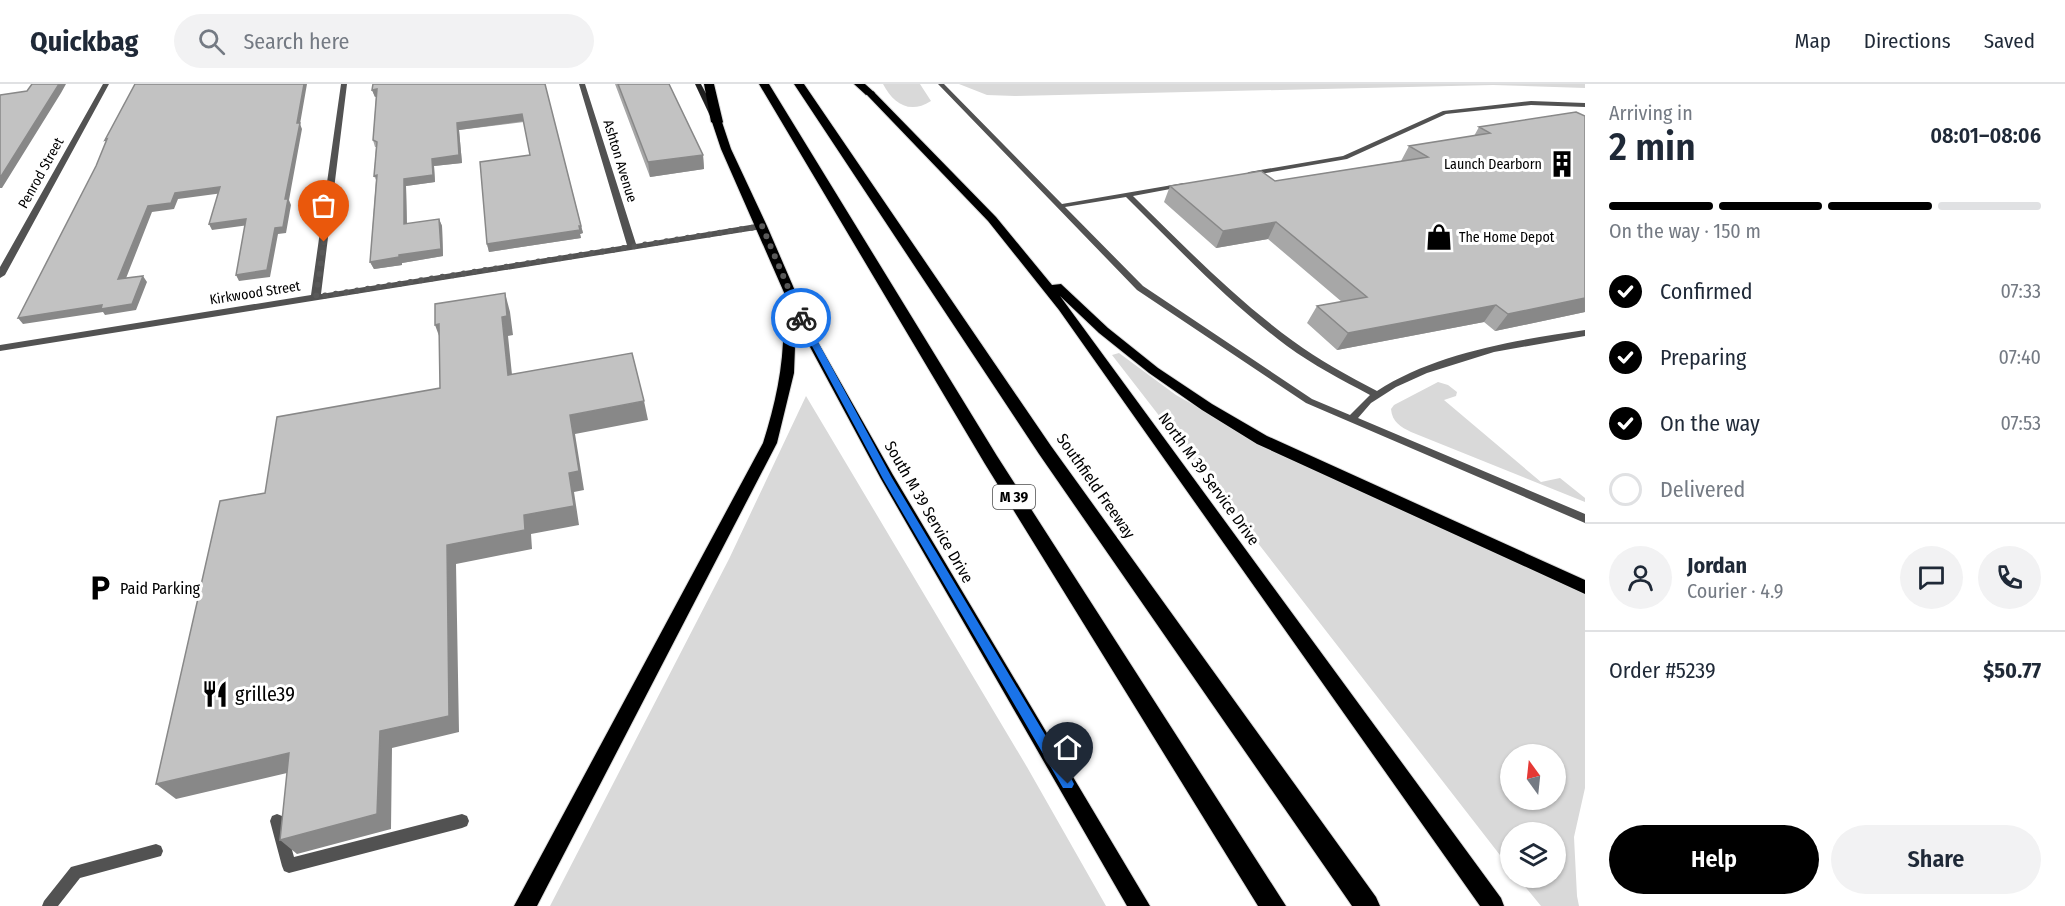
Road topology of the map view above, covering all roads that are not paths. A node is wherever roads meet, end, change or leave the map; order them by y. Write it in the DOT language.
graph roads {
  1 [pos="106,84"];
  2 [pos="344,84"];
  3 [pos="582,84"];
  4 [pos="698,84"];
  5 [pos="709,84"];
  6 [pos="764,84"];
  7 [pos="799,84"];
  8 [pos="861,84"];
  9 [pos="941,84"];
  10 [pos="870,93"];
  11 [pos="1585,105"];
  12 [pos="717,122"];
  13 [pos="1242,175"];
  14 [pos="1184,185"];
  15 [pos="1127,195"];
  16 [pos="1060,206"];
  17 [pos="992,219"];
  18 [pos="762,226"];
  19 [pos="632,246"];
  20 [pos="0,275"];
  21 [pos="786,283"];
  22 [pos="316,297"];
  23 [pos="1585,333"];
  24 [pos="0,348"];
  25 [pos="1377,395"];
  26 [pos="1351,420"];
  27 [pos="1585,519"];
  28 [pos="1585,587"];
  29 [pos="277,821"];
  30 [pos="462,821"];
  31 [pos="156,851"];
  32 [pos="49,906"];
  33 [pos="525,906"];
  34 [pos="1139,906"];
  35 [pos="1273,906"];
  36 [pos="1367,906"];
  37 [pos="1493,906"];
  1 -- 20 [label="street, Penrod Street"];
  2 -- 22 [label="street"];
  3 -- 19 [label="street, Ashton Avenue"];
  4 -- 12 [label="main road"];
  5 -- 12 [label="highway"];
  6 -- 35 [label="highway, M 39"];
  7 -- 36 [label="highway, Southfield Freeway"];
  8 -- 10 [label="highway"];
  9 -- 16 [label="lane"];
  10 -- 17 [label="main road, North M 39 Service Drive"];
  11 -- 13 [label="lane"];
  12 -- 18 [label="main road, South M 39 Service Drive"];
  14 -- 15 [label="lane"];
  15 -- 16 [label="lane"];
  15 -- 25 [label="lane"];
  16 -- 26 [label="lane"];
  17 -- 28 [label="main road"];
  17 -- 37 [label="main road, North M 39 Service Drive"];
  18 -- 19 [label="street, Kirkwood Street"];
  18 -- 21 [label="main road, South M 39 Service Drive"];
  19 -- 22 [label="street, Kirkwood Street"];
  21 -- 33 [label="main road"];
  21 -- 34 [label="main road, South M 39 Service Drive"];
  22 -- 24 [label="street, Kirkwood Street"];
  23 -- 25 [label="lane"];
  25 -- 26 [label="lane"];
  26 -- 27 [label="lane"];
  29 -- 30 [label="lane"];
  31 -- 32 [label="lane"];
}
